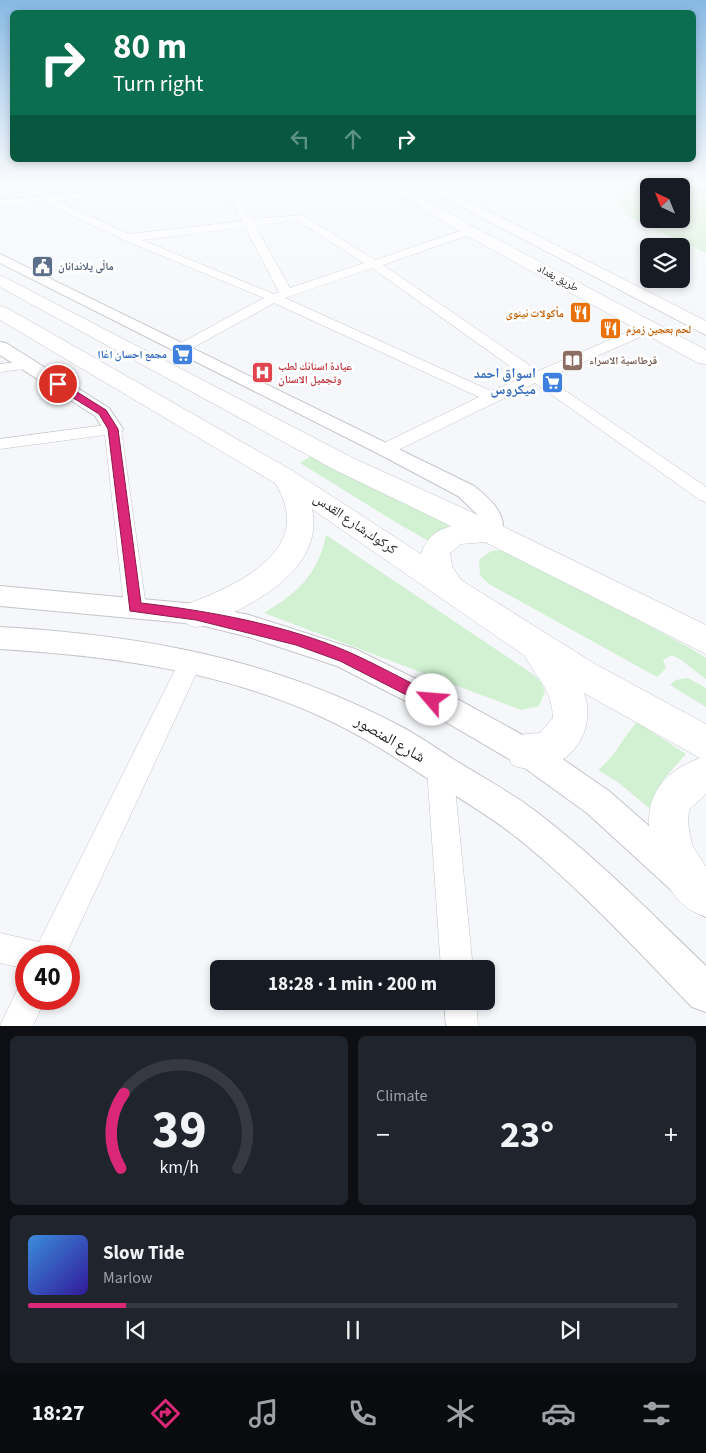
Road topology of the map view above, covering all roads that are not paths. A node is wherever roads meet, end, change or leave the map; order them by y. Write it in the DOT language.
graph roads {
  1 [pos="111,230"];
  2 [pos="194,230"];
  3 [pos="252,230"];
  4 [pos="319,230"];
  5 [pos="514,230"];
  6 [pos="470,231"];
  7 [pos="128,238"];
  8 [pos="0,258"];
  9 [pos="374,264"];
  10 [pos="46,281"];
  11 [pos="10,286"];
  12 [pos="280,295"];
  13 [pos="0,312"];
  14 [pos="649,328"];
  15 [pos="706,329"];
  16 [pos="0,347"];
  17 [pos="182,348"];
  18 [pos="706,358"];
  19 [pos="28,365"];
  20 [pos="0,367"];
  21 [pos="535,379"];
  22 [pos="491,398"];
  23 [pos="113,429"];
  24 [pos="0,444"];
  25 [pos="386,449"];
  26 [pos="284,476"];
  27 [pos="706,496"];
  28 [pos="491,532"];
  29 [pos="450,588"];
  30 [pos="0,596"];
  31 [pos="135,608"];
  32 [pos="196,614"];
  33 [pos="0,638"];
  34 [pos="706,640"];
  35 [pos="528,641"];
  36 [pos="191,661"];
  37 [pos="706,743"];
  38 [pos="525,752"];
  39 [pos="440,768"];
  40 [pos="706,776"];
  41 [pos="704,897"];
  42 [pos="54,945"];
  43 [pos="0,948"];
  44 [pos="15,951"];
  45 [pos="456,960"];
  46 [pos="706,993"];
  47 [pos="24,1010"];
  48 [pos="461,1010"];
  49 [pos="16,1026"];
  50 [pos="462,1026"];
  1 -- 7 [label="street"];
  2 -- 7 [label="street"];
  3 -- 12 [label="street"];
  4 -- 9 [label="street"];
  5 -- 15 [label="main road, طريق بغداد"];
  6 -- 9 [label="street"];
  6 -- 14 [label="main road, طريق بغداد"];
  7 -- 12 [label="street"];
  8 -- 10 [label="street"];
  9 -- 12 [label="street"];
  9 -- 21 [label="street"];
  10 -- 11 [label="main road"];
  10 -- 17 [label="street"];
  11 -- 28 [label="main road"];
  12 -- 17 [label="street"];
  12 -- 22 [label="street"];
  13 -- 26 [label="main road, كركوك,شارع القدس"];
  14 -- 18 [label="main road, طريق بغداد"];
  14 -- 21 [label="street"];
  16 -- 19 [label="street"];
  17 -- 25 [label="street"];
  19 -- 20 [label="street"];
  19 -- 23 [label="street"];
  21 -- 22 [label="street"];
  21 -- 27 [label="street"];
  22 -- 25 [label="street"];
  23 -- 24 [label="street"];
  23 -- 31 [label="street"];
  25 -- 28 [label="street"];
  26 -- 29 [label="main road, كركوك,شارع القدس"];
  26 -- 32 [label="main road"];
  28 -- 29 [label="main road"];
  28 -- 34 [label="main road"];
  29 -- 35 [label="main road, كركوك,شارع القدس"];
  30 -- 31 [label="street"];
  31 -- 32 [label="street"];
  32 -- 38 [label="street"];
  33 -- 36 [label="street, شارع المنصور"];
  35 -- 37 [label="main road, كركوك,شارع القدس"];
  35 -- 38 [label="main road"];
  36 -- 39 [label="street, شارع المنصور"];
  36 -- 42 [label="street"];
  38 -- 41 [label="street"];
  39 -- 45 [label="street"];
  39 -- 46 [label="street, شارع المنصور"];
  40 -- 41 [label="main road"];
  43 -- 44 [label="street"];
  47 -- 49 [label="street"];
  48 -- 50 [label="street"];
}
